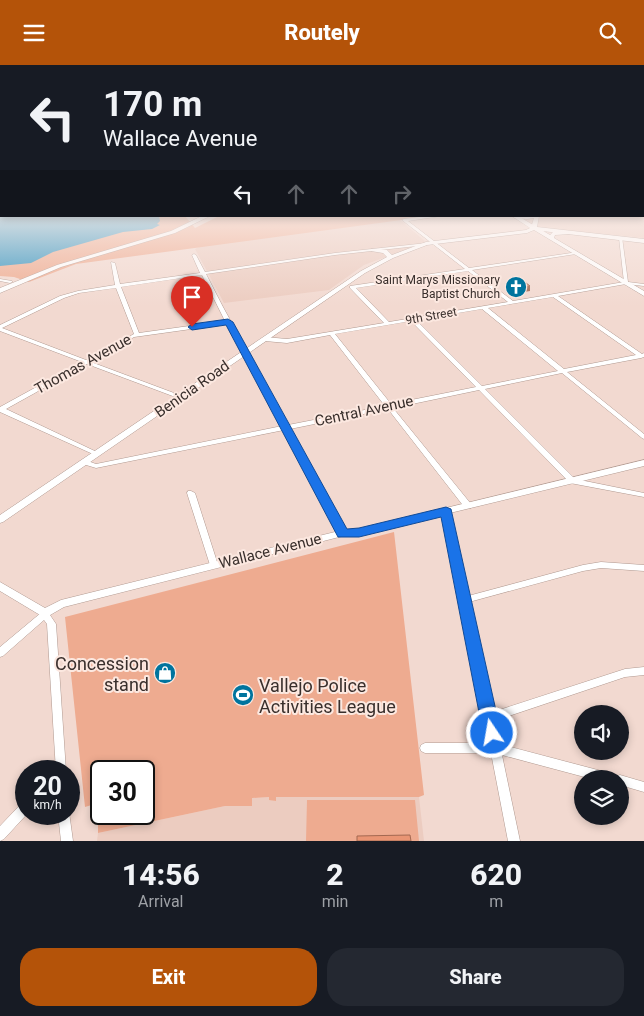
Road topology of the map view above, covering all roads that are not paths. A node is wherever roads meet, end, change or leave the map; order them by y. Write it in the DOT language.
graph roads {
  1 [pos="154,233"];
  2 [pos="166,233"];
  3 [pos="421,233"];
  4 [pos="501,233"];
  5 [pos="543,233"];
  6 [pos="565,233"];
  7 [pos="570,233"];
  8 [pos="551,238"];
  9 [pos="621,238"];
  10 [pos="644,241"];
  11 [pos="433,243"];
  12 [pos="426,244"];
  13 [pos="373,250"];
  14 [pos="576,253"];
  15 [pos="194,255"];
  16 [pos="391,257"];
  17 [pos="113,263"];
  18 [pos="469,269"];
  19 [pos="205,274"];
  20 [pos="0,280"];
  21 [pos="10,283"];
  22 [pos="626,283"];
  23 [pos="344,285"];
  24 [pos="644,285"];
  25 [pos="118,286"];
  26 [pos="354,287"];
  27 [pos="1,290"];
  28 [pos="644,293"];
  29 [pos="553,295"];
  30 [pos="511,302"];
  31 [pos="483,307"];
  32 [pos="412,319"];
  33 [pos="228,322"];
  34 [pos="387,323"];
  35 [pos="0,328"];
  36 [pos="331,333"];
  37 [pos="137,335"];
  38 [pos="265,339"];
  39 [pos="245,352"];
  40 [pos="643,356"];
  41 [pos="86,362"];
  42 [pos="562,371"];
  43 [pos="479,388"];
  44 [pos="180,397"];
  45 [pos="390,407"];
  46 [pos="0,410"];
  47 [pos="286,427"];
  48 [pos="644,437"];
  49 [pos="97,454"];
  50 [pos="85,462"];
  51 [pos="644,463"];
  52 [pos="573,481"];
  53 [pos="190,493"];
  54 [pos="644,495"];
  55 [pos="468,506"];
  56 [pos="446,511"];
  57 [pos="0,520"];
  58 [pos="343,533"];
  59 [pos="214,565"];
  60 [pos="644,568"];
  61 [pos="0,586"];
  62 [pos="464,600"];
  63 [pos="46,614"];
  64 [pos="0,653"];
  65 [pos="644,671"];
  66 [pos="489,718"];
  67 [pos="425,748"];
  68 [pos="495,748"];
  69 [pos="60,760"];
  70 [pos="579,770"];
  71 [pos="629,783"];
  72 [pos="644,787"];
  73 [pos="15,819"];
  74 [pos="65,825"];
  75 [pos="0,835"];
  76 [pos="67,841"];
  77 [pos="514,841"];
  1 -- 21 [label="main road"];
  2 -- 27 [label="main road"];
  3 -- 11 [label="street"];
  4 -- 11 [label="main road, Benicia Road"];
  5 -- 8 [label="main road"];
  6 -- 8 [label="main road"];
  7 -- 9 [label="main road"];
  8 -- 14 [label="main road"];
  9 -- 10 [label="main road"];
  9 -- 22 [label="street"];
  11 -- 12 [label="main road, Benicia Road"];
  11 -- 18 [label="street"];
  12 -- 13 [label="street"];
  12 -- 16 [label="main road, Benicia Road"];
  13 -- 16 [label="main road"];
  13 -- 19 [label="street"];
  14 -- 18 [label="street"];
  14 -- 22 [label="main road"];
  15 -- 19 [label="street"];
  16 -- 23 [label="main road, Benicia Road"];
  17 -- 25 [label="street"];
  18 -- 26 [label="street"];
  18 -- 30 [label="street"];
  19 -- 25 [label="street"];
  19 -- 33 [label="street"];
  20 -- 21 [label="street"];
  21 -- 27 [label="main road"];
  22 -- 24 [label="street, 9th Street"];
  22 -- 28 [label="main road"];
  22 -- 29 [label="street, 9th Street"];
  23 -- 26 [label="street"];
  23 -- 38 [label="main road, Benicia Road"];
  25 -- 35 [label="street"];
  25 -- 37 [label="street"];
  26 -- 34 [label="street"];
  29 -- 30 [label="street, 9th Street"];
  29 -- 40 [label="street"];
  30 -- 31 [label="street, 9th Street"];
  31 -- 32 [label="street, 9th Street"];
  31 -- 42 [label="street"];
  32 -- 34 [label="street, 9th Street"];
  32 -- 43 [label="street"];
  33 -- 37 [label="street, Thomas Avenue"];
  33 -- 39 [label="street"];
  34 -- 36 [label="street, 9th Street"];
  35 -- 41 [label="street"];
  36 -- 38 [label="street, 9th Street"];
  36 -- 45 [label="street"];
  37 -- 41 [label="street, Thomas Avenue"];
  38 -- 39 [label="main road, Benicia Road"];
  39 -- 44 [label="main road, Benicia Road"];
  39 -- 47 [label="street"];
  40 -- 42 [label="street, Central Avenue"];
  41 -- 44 [label="street"];
  41 -- 46 [label="street, Thomas Avenue"];
  42 -- 43 [label="street, Central Avenue"];
  42 -- 48 [label="street"];
  43 -- 45 [label="street, Central Avenue"];
  43 -- 52 [label="street"];
  44 -- 49 [label="main road, Benicia Road"];
  45 -- 47 [label="street, Central Avenue"];
  45 -- 55 [label="street"];
  46 -- 49 [label="street"];
  47 -- 50 [label="street, Central Avenue"];
  47 -- 58 [label="street"];
  49 -- 50 [label="main road, Benicia Road"];
  50 -- 57 [label="main road, Benicia Road"];
  51 -- 52 [label="main road, Wallace Avenue"];
  52 -- 54 [label="street"];
  52 -- 55 [label="main road, Wallace Avenue"];
  53 -- 59 [label="street"];
  55 -- 56 [label="main road, Wallace Avenue"];
  56 -- 58 [label="main road, Wallace Avenue"];
  56 -- 62 [label="street"];
  58 -- 59 [label="main road, Wallace Avenue"];
  59 -- 63 [label="main road, Wallace Avenue"];
  60 -- 62 [label="street"];
  61 -- 63 [label="main road"];
  62 -- 66 [label="street"];
  63 -- 64 [label="street, Wallace Avenue"];
  63 -- 69 [label="street"];
  65 -- 66 [label="street"];
  66 -- 68 [label="street"];
  67 -- 68 [label="street"];
  68 -- 70 [label="street"];
  68 -- 77 [label="street"];
  71 -- 72 [label="street"];
  73 -- 75 [label="street"];
  74 -- 76 [label="street"];
}
